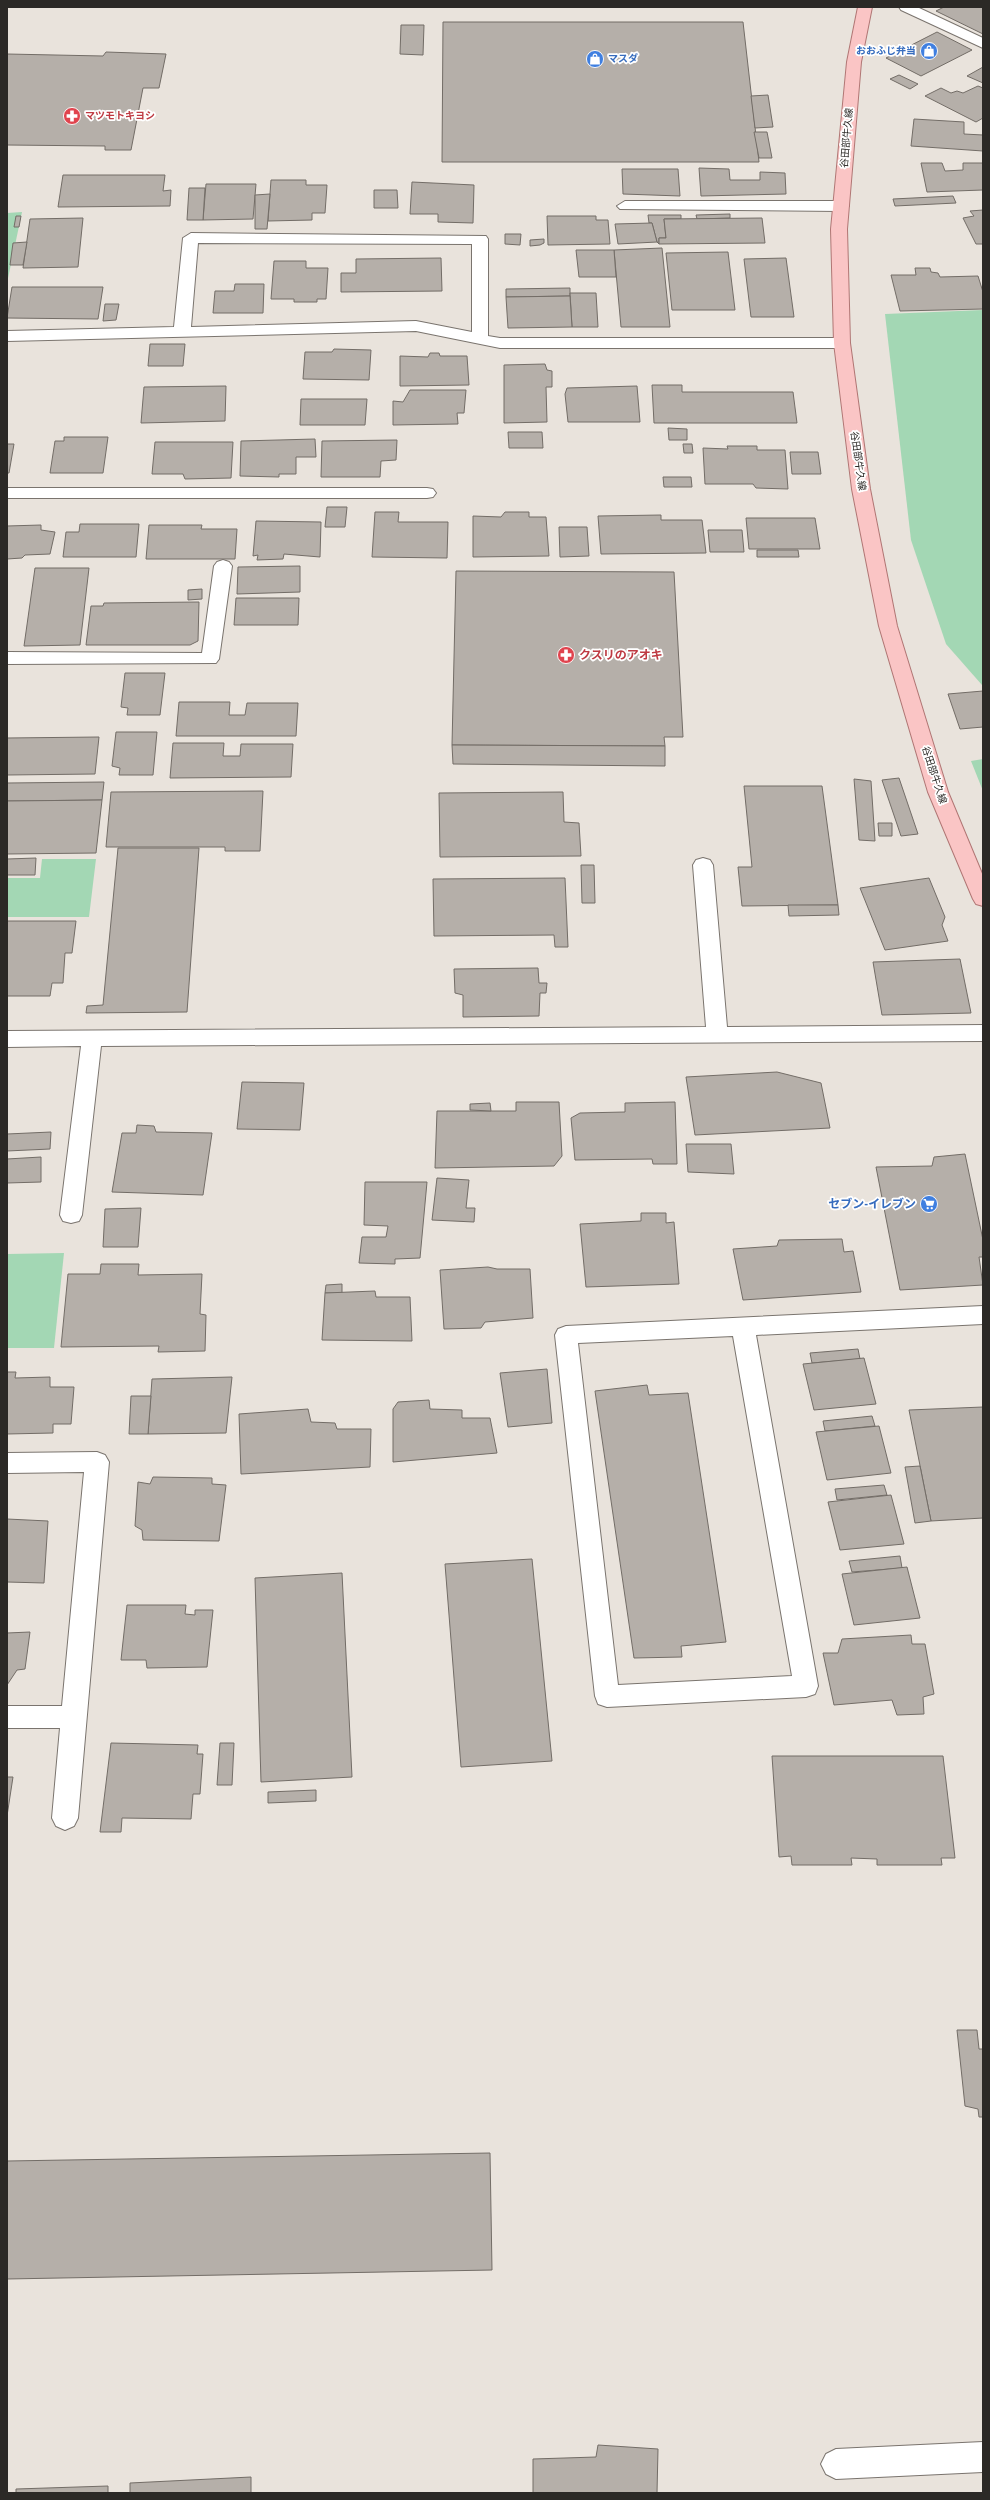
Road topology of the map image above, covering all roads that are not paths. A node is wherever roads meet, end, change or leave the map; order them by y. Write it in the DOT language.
graph roads {
  1 [pos="865,7"];
  2 [pos="906,7"];
  3 [pos="983,44"];
  4 [pos="625,206"];
  5 [pos="841,206"];
  6 [pos="182,332"];
  7 [pos="7,336"];
  8 [pos="480,339"];
  9 [pos="842,343"];
  10 [pos="7,493"];
  11 [pos="427,493"];
  12 [pos="223,566"];
  13 [pos="7,658"];
  14 [pos="703,865"];
  15 [pos="983,899"];
  16 [pos="983,1033"];
  17 [pos="716,1034"];
  18 [pos="92,1038"];
  19 [pos="7,1039"];
  20 [pos="71,1216"];
  21 [pos="983,1316"];
  22 [pos="743,1327"];
  23 [pos="7,1463"];
  24 [pos="73,1717"];
  25 [pos="7,1718"];
  26 [pos="65,1818"];
  27 [pos="983,2457"];
  28 [pos="836,2464"];
  1 -- 5 [label="main road, 谷田部牛久線"];
  2 -- 3 [label="street"];
  4 -- 5 [label="street"];
  5 -- 9 [label="main road, 谷田部牛久線"];
  6 -- 7 [label="street"];
  6 -- 8 [label="street"];
  6 -- 8 [label="street"];
  8 -- 9 [label="street"];
  9 -- 15 [label="main road, 谷田部牛久線"];
  10 -- 11 [label="street"];
  12 -- 13 [label="street"];
  14 -- 17 [label="street"];
  16 -- 17 [label="street"];
  17 -- 18 [label="street"];
  18 -- 19 [label="street"];
  18 -- 20 [label="street"];
  21 -- 22 [label="street"];
  22 -- 22 [label="street"];
  23 -- 24 [label="street"];
  24 -- 25 [label="street"];
  24 -- 26 [label="street"];
  27 -- 28 [label="street"];
}
